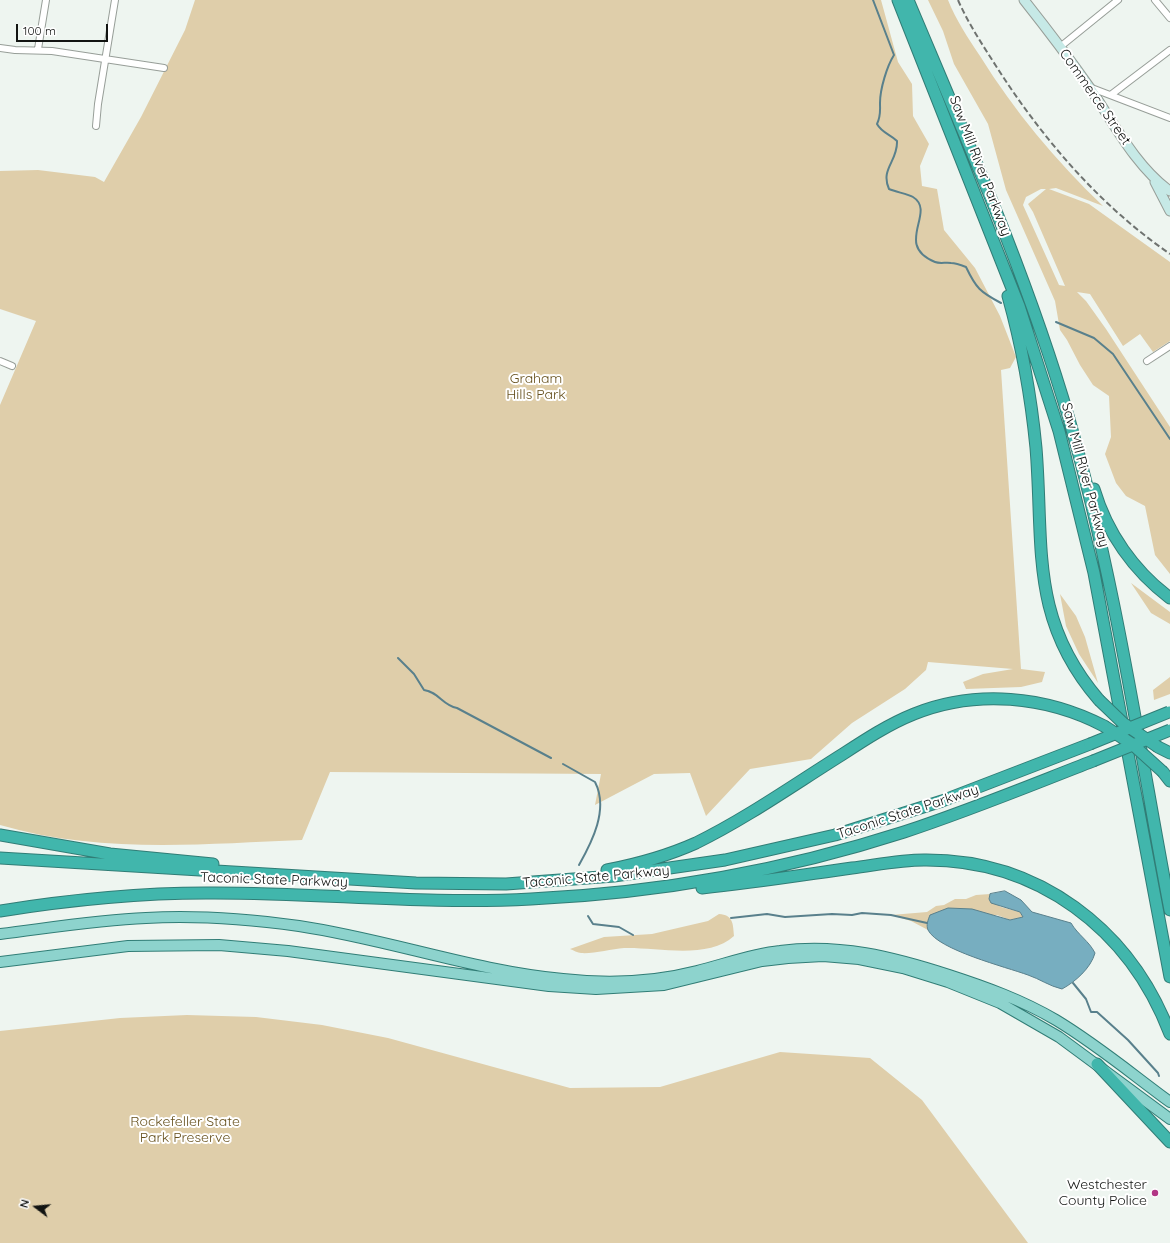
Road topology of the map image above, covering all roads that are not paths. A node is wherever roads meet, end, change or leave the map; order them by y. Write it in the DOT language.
graph roads {
  1 [pos="46,0"];
  2 [pos="115,0"];
  3 [pos="898,0"];
  4 [pos="908,0"];
  5 [pos="1024,0"];
  6 [pos="1118,0"];
  7 [pos="1155,0"];
  8 [pos="1170,18"];
  9 [pos="1060,47"];
  10 [pos="0,48"];
  11 [pos="38,49"];
  12 [pos="1170,50"];
  13 [pos="106,59"];
  14 [pos="164,68"];
  15 [pos="1089,87"];
  16 [pos="1112,94"];
  17 [pos="1170,118"];
  18 [pos="96,126"];
  19 [pos="1154,179"];
  20 [pos="1170,191"];
  21 [pos="1170,212"];
  22 [pos="1000,259"];
  23 [pos="1045,343"];
  24 [pos="1170,346"];
  25 [pos="0,361"];
  26 [pos="1147,361"];
  27 [pos="12,366"];
  28 [pos="1170,598"];
  29 [pos="1170,712"];
  30 [pos="1170,730"];
  31 [pos="1170,753"];
  32 [pos="1166,777"];
  33 [pos="0,835"];
  34 [pos="0,858"];
  35 [pos="248,874"];
  36 [pos="558,880"];
  37 [pos="661,887"];
  38 [pos="1170,910"];
  39 [pos="0,911"];
  40 [pos="0,934"];
  41 [pos="0,962"];
  42 [pos="1170,977"];
  43 [pos="1170,1034"];
  44 [pos="1097,1064"];
  45 [pos="1170,1102"];
  46 [pos="1170,1119"];
  47 [pos="1170,1142"];
  1 -- 11 [label="street"];
  2 -- 13 [label="street"];
  3 -- 22 [label="highway, Saw Mill River Parkway"];
  4 -- 23 [label="highway, Saw Mill River Parkway"];
  5 -- 9 [label="main road, Commerce Street"];
  6 -- 9 [label="street"];
  7 -- 8 [label="street"];
  9 -- 15 [label="main road, Commerce Street"];
  10 -- 11 [label="street"];
  11 -- 13 [label="street"];
  12 -- 16 [label="street"];
  13 -- 14 [label="street"];
  13 -- 18 [label="street"];
  15 -- 16 [label="street"];
  15 -- 19 [label="main road, Commerce Street"];
  16 -- 17 [label="street"];
  19 -- 20 [label="main road, Commerce Street"];
  19 -- 21 [label="main road"];
  22 -- 31 [label="highway, bridge"];
  22 -- 42 [label="highway, Saw Mill River Parkway"];
  23 -- 28 [label="highway"];
  23 -- 38 [label="highway, Saw Mill River Parkway"];
  24 -- 26 [label="street"];
  25 -- 27 [label="street"];
  29 -- 36 [label="highway, Taconic State Parkway, bridge"];
  30 -- 37 [label="highway, Taconic State Parkway, bridge"];
  32 -- 36 [label="highway, bridge"];
  33 -- 35 [label="highway"];
  34 -- 35 [label="highway, Taconic State Parkway"];
  35 -- 36 [label="highway, Taconic State Parkway"];
  37 -- 39 [label="highway, Taconic State Parkway"];
  37 -- 43 [label="highway"];
  40 -- 45 [label="main road"];
  41 -- 44 [label="main road"];
  44 -- 46 [label="main road"];
  44 -- 47 [label="highway"];
}
